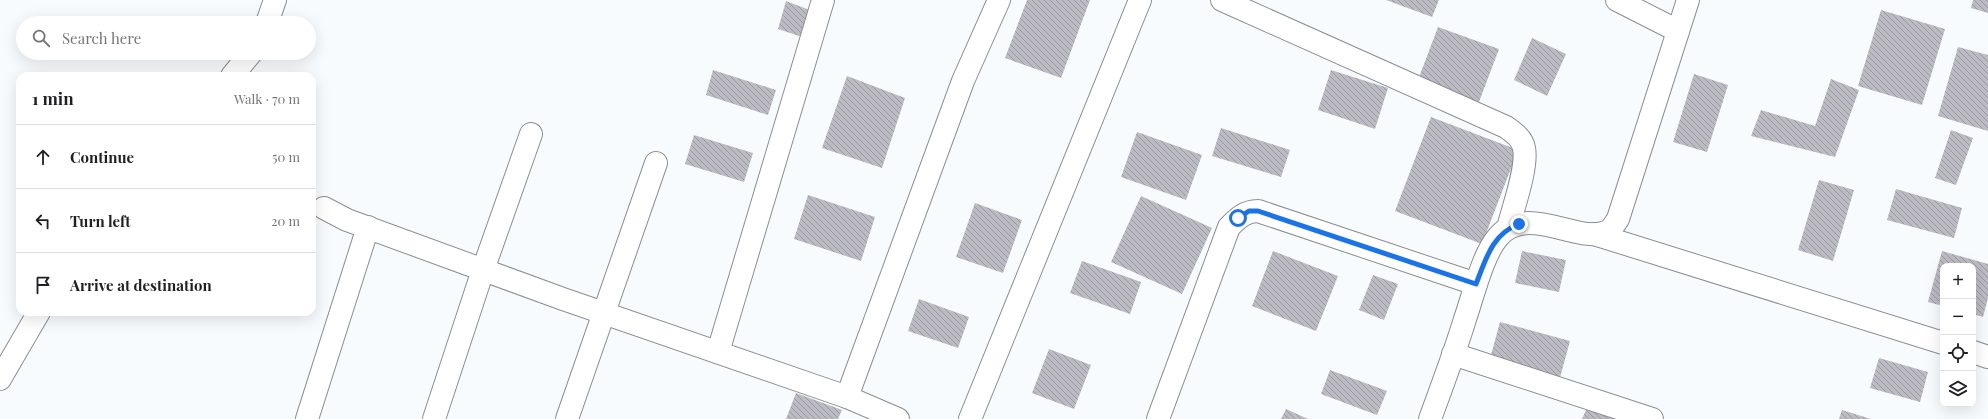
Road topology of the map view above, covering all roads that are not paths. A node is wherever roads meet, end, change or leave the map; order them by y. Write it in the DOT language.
graph roads {
  1 [pos="275,0"];
  2 [pos="823,0"];
  3 [pos="999,0"];
  4 [pos="1140,0"];
  5 [pos="1222,0"];
  6 [pos="1617,0"];
  7 [pos="1688,0"];
  8 [pos="269,16"];
  9 [pos="1678,31"];
  10 [pos="245,60"];
  11 [pos="235,72"];
  12 [pos="531,134"];
  13 [pos="656,163"];
  14 [pos="324,208"];
  15 [pos="368,227"];
  16 [pos="1508,228"];
  17 [pos="1594,234"];
  18 [pos="483,270"];
  19 [pos="1476,284"];
  20 [pos="604,313"];
  21 [pos="36,316"];
  22 [pos="1940,342"];
  23 [pos="718,352"];
  24 [pos="1976,353"];
  25 [pos="1453,354"];
  26 [pos="1988,357"];
  27 [pos="0,379"];
  28 [pos="847,397"];
  29 [pos="307,419"];
  30 [pos="434,419"];
  31 [pos="567,419"];
  32 [pos="898,419"];
  33 [pos="970,419"];
  34 [pos="1158,419"];
  35 [pos="1430,419"];
  36 [pos="1652,419"];
  1 -- 8 [label="street"];
  2 -- 23 [label="street"];
  3 -- 28 [label="street"];
  4 -- 33 [label="street"];
  5 -- 16 [label="street"];
  6 -- 9 [label="street"];
  7 -- 9 [label="street"];
  9 -- 17 [label="street"];
  10 -- 11 [label="street"];
  12 -- 18 [label="street"];
  13 -- 20 [label="street"];
  14 -- 15 [label="street"];
  15 -- 18 [label="street"];
  15 -- 29 [label="street"];
  16 -- 17 [label="street"];
  16 -- 19 [label="street"];
  17 -- 22 [label="street"];
  18 -- 20 [label="street"];
  18 -- 30 [label="street"];
  19 -- 25 [label="street"];
  19 -- 34 [label="street"];
  20 -- 23 [label="street"];
  20 -- 31 [label="street"];
  21 -- 27 [label="street"];
  23 -- 28 [label="street"];
  24 -- 26 [label="street"];
  25 -- 35 [label="street"];
  25 -- 36 [label="street"];
  28 -- 32 [label="street"];
}
